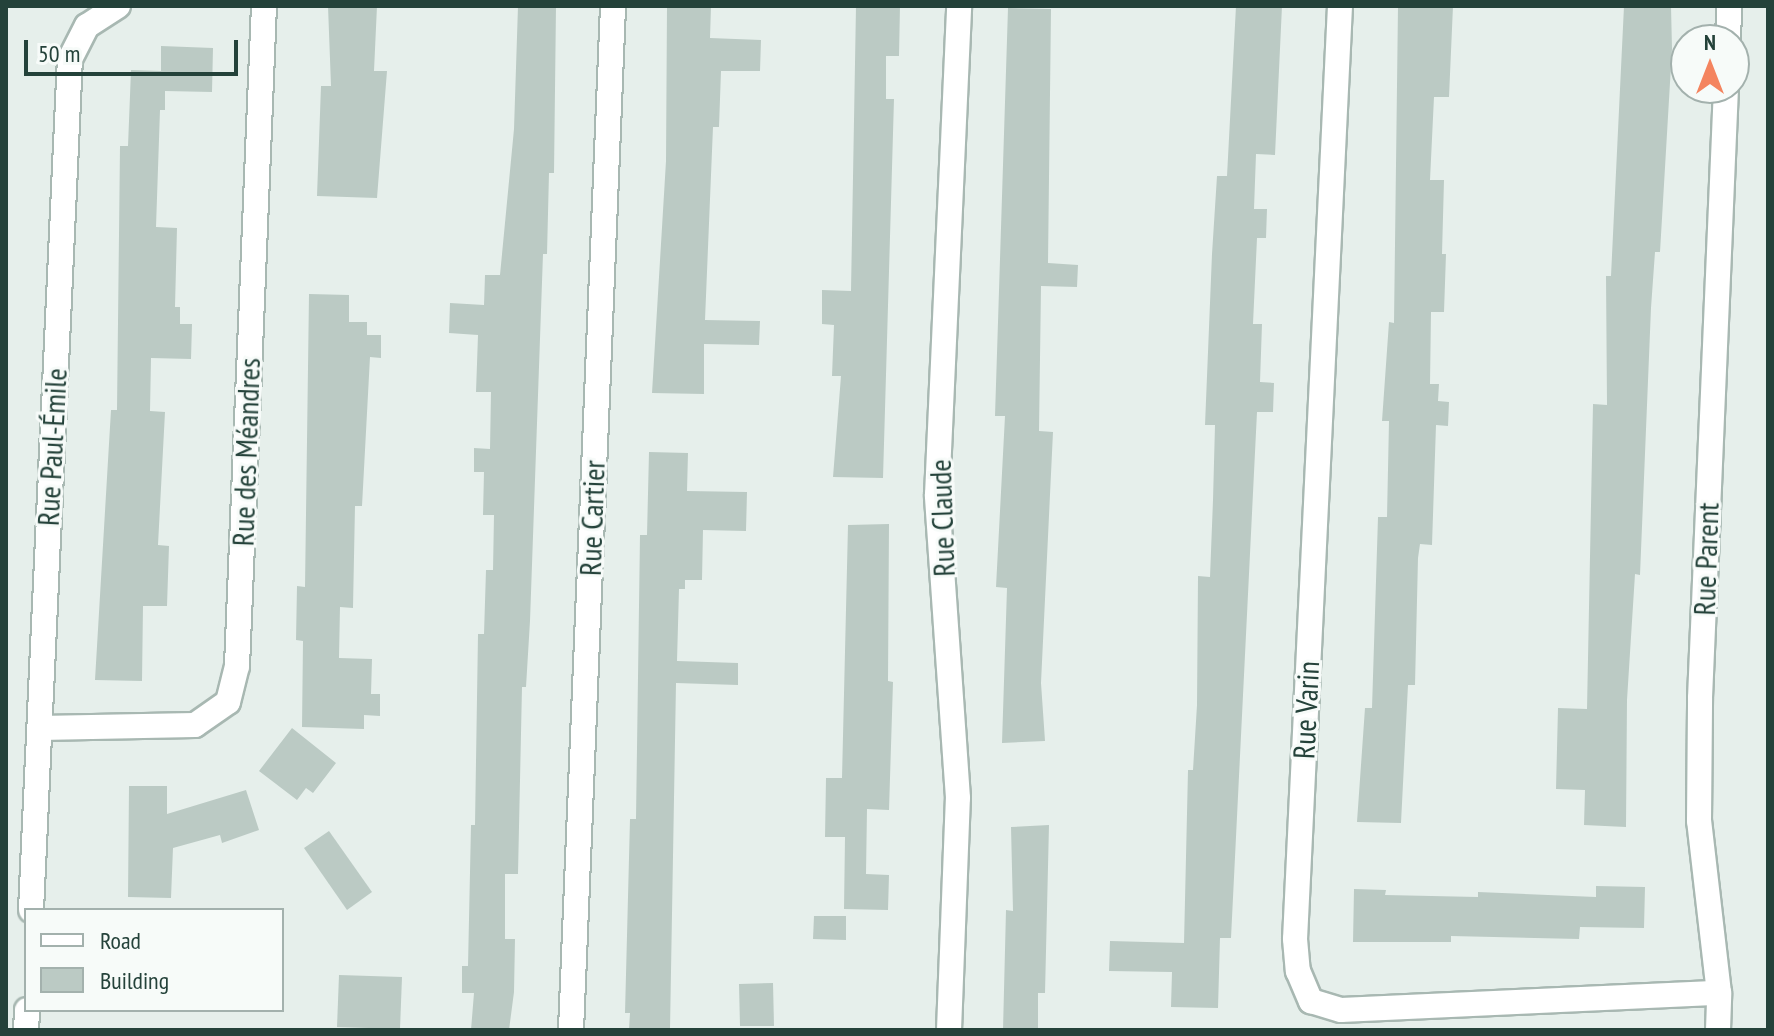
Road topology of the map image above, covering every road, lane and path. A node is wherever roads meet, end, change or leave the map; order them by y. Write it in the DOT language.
graph roads {
  1 [pos="118,6"];
  2 [pos="264,6"];
  3 [pos="613,6"];
  4 [pos="959,6"];
  5 [pos="1340,6"];
  6 [pos="1725,104"];
  7 [pos="40,728"];
  8 [pos="31,908"];
  9 [pos="1719,993"];
  10 [pos="571,1030"];
  11 [pos="949,1030"];
  12 [pos="1718,1030"];
  1 -- 7 [label="street, Rue Paul-Émile"];
  2 -- 7 [label="street, Rue des Méandres"];
  3 -- 10 [label="street, Rue Cartier"];
  4 -- 11 [label="street, Rue Claude"];
  5 -- 9 [label="street, Rue Varin"];
  6 -- 9 [label="street, Rue Parent"];
  7 -- 8 [label="street, Rue Paul-Émile"];
  9 -- 12 [label="street, Rue Parent"];
}
